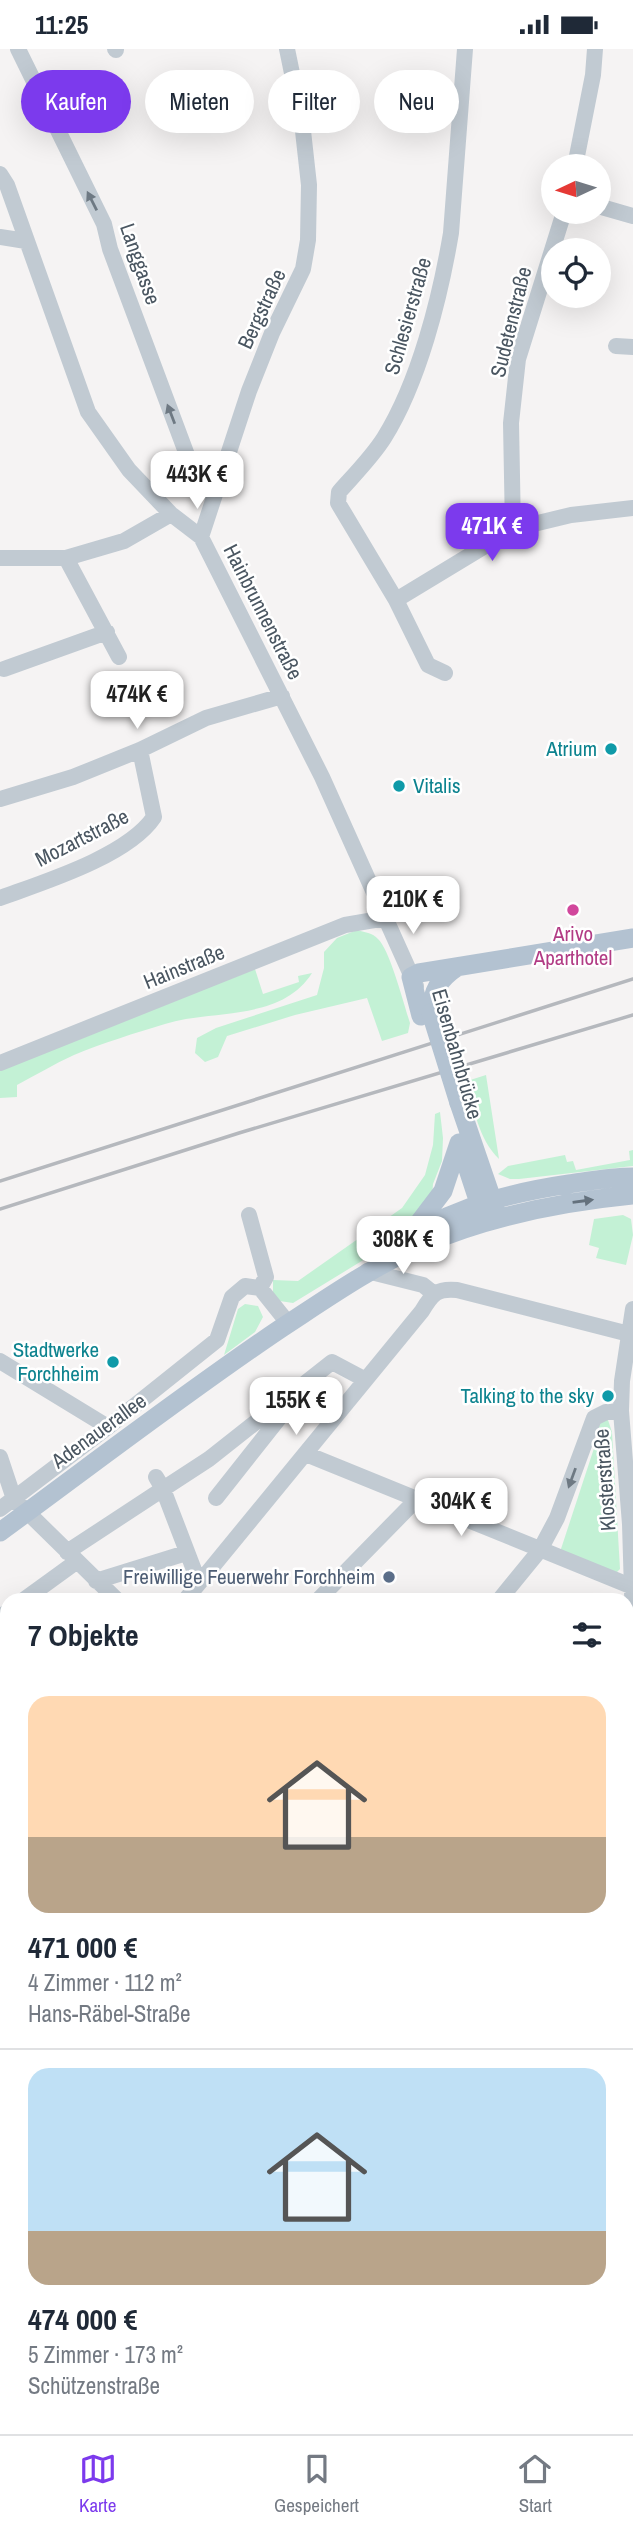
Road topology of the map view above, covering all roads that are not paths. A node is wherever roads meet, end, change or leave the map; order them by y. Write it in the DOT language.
graph roads {
  1 [pos="18,49"];
  2 [pos="286,49"];
  3 [pos="464,49"];
  4 [pos="595,49"];
  5 [pos="577,154"];
  6 [pos="0,174"];
  7 [pos="611,210"];
  8 [pos="633,216"];
  9 [pos="560,224"];
  10 [pos="0,237"];
  11 [pos="26,241"];
  12 [pos="214,495"];
  13 [pos="633,509"];
  14 [pos="171,514"];
  15 [pos="513,529"];
  16 [pos="201,537"];
  17 [pos="0,558"];
  18 [pos="66,558"];
  19 [pos="396,600"];
  20 [pos="107,632"];
  21 [pos="119,657"];
  22 [pos="4,669"];
  23 [pos="445,673"];
  24 [pos="282,696"];
  25 [pos="140,750"];
  26 [pos="0,799"];
  27 [pos="0,898"];
  28 [pos="386,918"];
  29 [pos="633,937"];
  30 [pos="457,967"];
  31 [pos="411,977"];
  32 [pos="426,1014"];
  33 [pos="0,1063"];
  34 [pos="454,1105"];
  35 [pos="459,1143"];
  36 [pos="477,1158"];
  37 [pos="633,1177"];
  38 [pos="533,1189"];
  39 [pos="633,1195"];
  40 [pos="486,1201"];
  41 [pos="249,1215"];
  42 [pos="492,1220"];
  43 [pos="407,1236"];
  44 [pos="367,1272"];
  45 [pos="260,1288"];
  46 [pos="433,1293"];
  47 [pos="633,1309"];
  48 [pos="284,1318"];
  49 [pos="631,1334"];
  50 [pos="0,1361"];
  51 [pos="224,1367"];
  52 [pos="314,1374"];
  53 [pos="364,1379"];
  54 [pos="621,1411"];
  55 [pos="108,1427"];
  56 [pos="306,1454"];
  57 [pos="0,1457"];
  58 [pos="160,1483"];
  59 [pos="216,1498"];
  60 [pos="416,1500"];
  61 [pos="20,1506"];
  62 [pos="0,1509"];
  63 [pos="0,1532"];
  64 [pos="540,1550"];
  65 [pos="186,1553"];
  66 [pos="72,1557"];
  67 [pos="96,1581"];
  68 [pos="199,1583"];
  69 [pos="632,1586"];
  70 [pos="32,1593"];
  71 [pos="109,1593"];
  72 [pos="191,1593"];
  73 [pos="325,1593"];
  74 [pos="508,1593"];
  12 -- 1 [label="street, Langgasse, one-way"];
  2 -- 12 [label="street, Bergstraße"];
  3 -- 19 [label="street, Schlesierstraße"];
  4 -- 5 [label="street"];
  6 -- 11 [label="street, Hainbrunnenstraße"];
  7 -- 8 [label="street"];
  9 -- 15 [label="street, Sudetenstraße"];
  10 -- 11 [label="street"];
  11 -- 14 [label="street, Hainbrunnenstraße"];
  12 -- 16 [label="street, Bergstraße"];
  13 -- 15 [label="street"];
  14 -- 16 [label="street, Hainbrunnenstraße"];
  14 -- 18 [label="street"];
  15 -- 19 [label="street"];
  16 -- 24 [label="street, Hainbrunnenstraße"];
  17 -- 18 [label="street"];
  18 -- 20 [label="street"];
  19 -- 23 [label="street, Schlesierstraße"];
  20 -- 21 [label="street"];
  20 -- 22 [label="street"];
  24 -- 25 [label="street"];
  24 -- 28 [label="street, Hainbrunnenstraße"];
  25 -- 26 [label="street"];
  25 -- 27 [label="street, Mozartstraße"];
  28 -- 31 [label="street, Hainbrunnenstraße"];
  28 -- 33 [label="street, Hainstraße"];
  29 -- 30 [label="main road"];
  30 -- 31 [label="main road"];
  30 -- 32 [label="main road"];
  31 -- 32 [label="main road, Eisenbahnbrücke"];
  32 -- 34 [label="main road, Eisenbahnbrücke"];
  34 -- 35 [label="main road, Eisenbahnbrücke"];
  34 -- 36 [label="main road, Eisenbahnbrücke"];
  35 -- 40 [label="main road, Eisenbahnbrücke"];
  35 -- 43 [label="main road"];
  36 -- 38 [label="main road"];
  36 -- 40 [label="main road, Eisenbahnbrücke"];
  37 -- 38 [label="main road, Adenauerallee"];
  38 -- 40 [label="main road, Adenauerallee"];
  42 -- 39 [label="main road, Adenauerallee, one-way"];
  40 -- 42 [label="main road"];
  40 -- 43 [label="main road, Adenauerallee"];
  41 -- 45 [label="street"];
  42 -- 44 [label="main road, Adenauerallee"];
  43 -- 48 [label="main road, Adenauerallee"];
  44 -- 46 [label="street"];
  44 -- 51 [label="main road, Adenauerallee"];
  45 -- 48 [label="street"];
  45 -- 55 [label="street"];
  46 -- 49 [label="street"];
  46 -- 53 [label="street"];
  47 -- 49 [label="street, Klosterstraße"];
  48 -- 51 [label="main road, Adenauerallee"];
  49 -- 54 [label="street, Klosterstraße"];
  50 -- 55 [label="street"];
  51 -- 61 [label="main road, Adenauerallee"];
  52 -- 53 [label="street"];
  52 -- 58 [label="street"];
  52 -- 59 [label="street"];
  53 -- 56 [label="street"];
  54 -- 64 [label="street, one-way"];
  54 -- 69 [label="street, Klosterstraße"];
  55 -- 61 [label="street"];
  56 -- 60 [label="street"];
  56 -- 68 [label="street"];
  57 -- 61 [label="street"];
  58 -- 65 [label="street"];
  58 -- 66 [label="street"];
  60 -- 64 [label="street"];
  60 -- 73 [label="street"];
  61 -- 62 [label="street"];
  61 -- 63 [label="main road, Adenauerallee"];
  61 -- 66 [label="street"];
  64 -- 69 [label="street"];
  64 -- 74 [label="street"];
  65 -- 67 [label="street"];
  65 -- 68 [label="street"];
  66 -- 67 [label="street"];
  66 -- 70 [label="street"];
  67 -- 71 [label="street"];
  68 -- 72 [label="street"];
}
